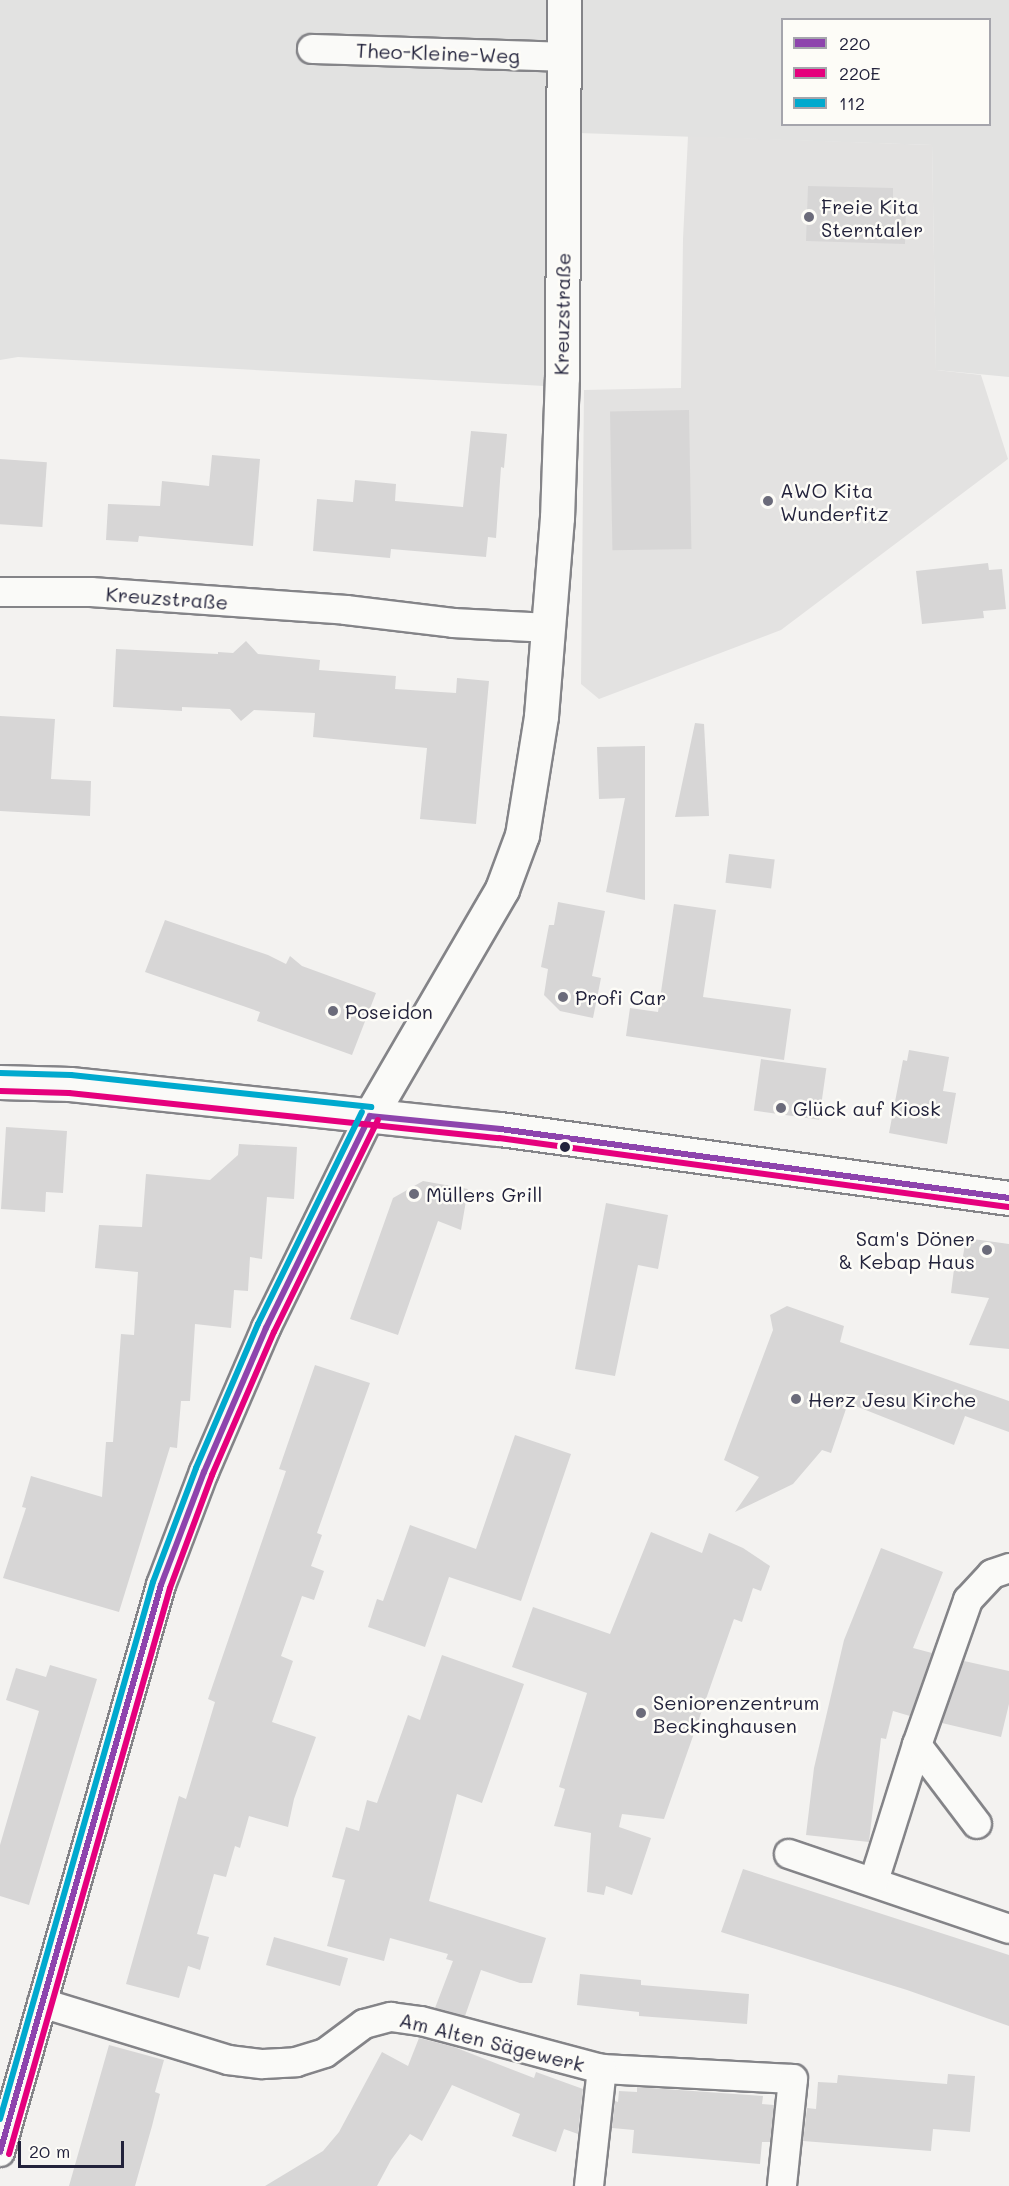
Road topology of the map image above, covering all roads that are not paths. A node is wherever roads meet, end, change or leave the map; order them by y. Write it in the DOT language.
graph roads {
  1 [pos="564,0"];
  2 [pos="312,49"];
  3 [pos="564,57"];
  4 [pos="0,592"];
  5 [pos="550,628"];
  6 [pos="0,1082"];
  7 [pos="370,1116"];
  8 [pos="1009,1198"];
  9 [pos="1009,1568"];
  10 [pos="917,1745"];
  11 [pos="977,1824"];
  12 [pos="789,1854"];
  13 [pos="874,1881"];
  14 [pos="1009,1929"];
  15 [pos="42,2003"];
  16 [pos="602,2069"];
  17 [pos="0,2152"];
  18 [pos="589,2186"];
  19 [pos="782,2186"];
  1 -- 3 [label="street, Kreuzstraße"];
  2 -- 3 [label="street, Theo-Kleine-Weg"];
  3 -- 5 [label="street, Kreuzstraße"];
  4 -- 5 [label="street, Kreuzstraße"];
  5 -- 7 [label="street, Kreuzstraße"];
  6 -- 7 [label="street"];
  7 -- 8 [label="street"];
  7 -- 15 [label="street, Kreuzstraße"];
  9 -- 10 [label="street"];
  10 -- 11 [label="street"];
  10 -- 13 [label="street"];
  12 -- 13 [label="street"];
  13 -- 14 [label="street"];
  15 -- 16 [label="street, Am Alten Sägewerk"];
  15 -- 17 [label="street, Kreuzstraße"];
  16 -- 18 [label="street, Am Alten Sägewerk"];
  16 -- 19 [label="street, Am Alten Sägewerk"];
}
